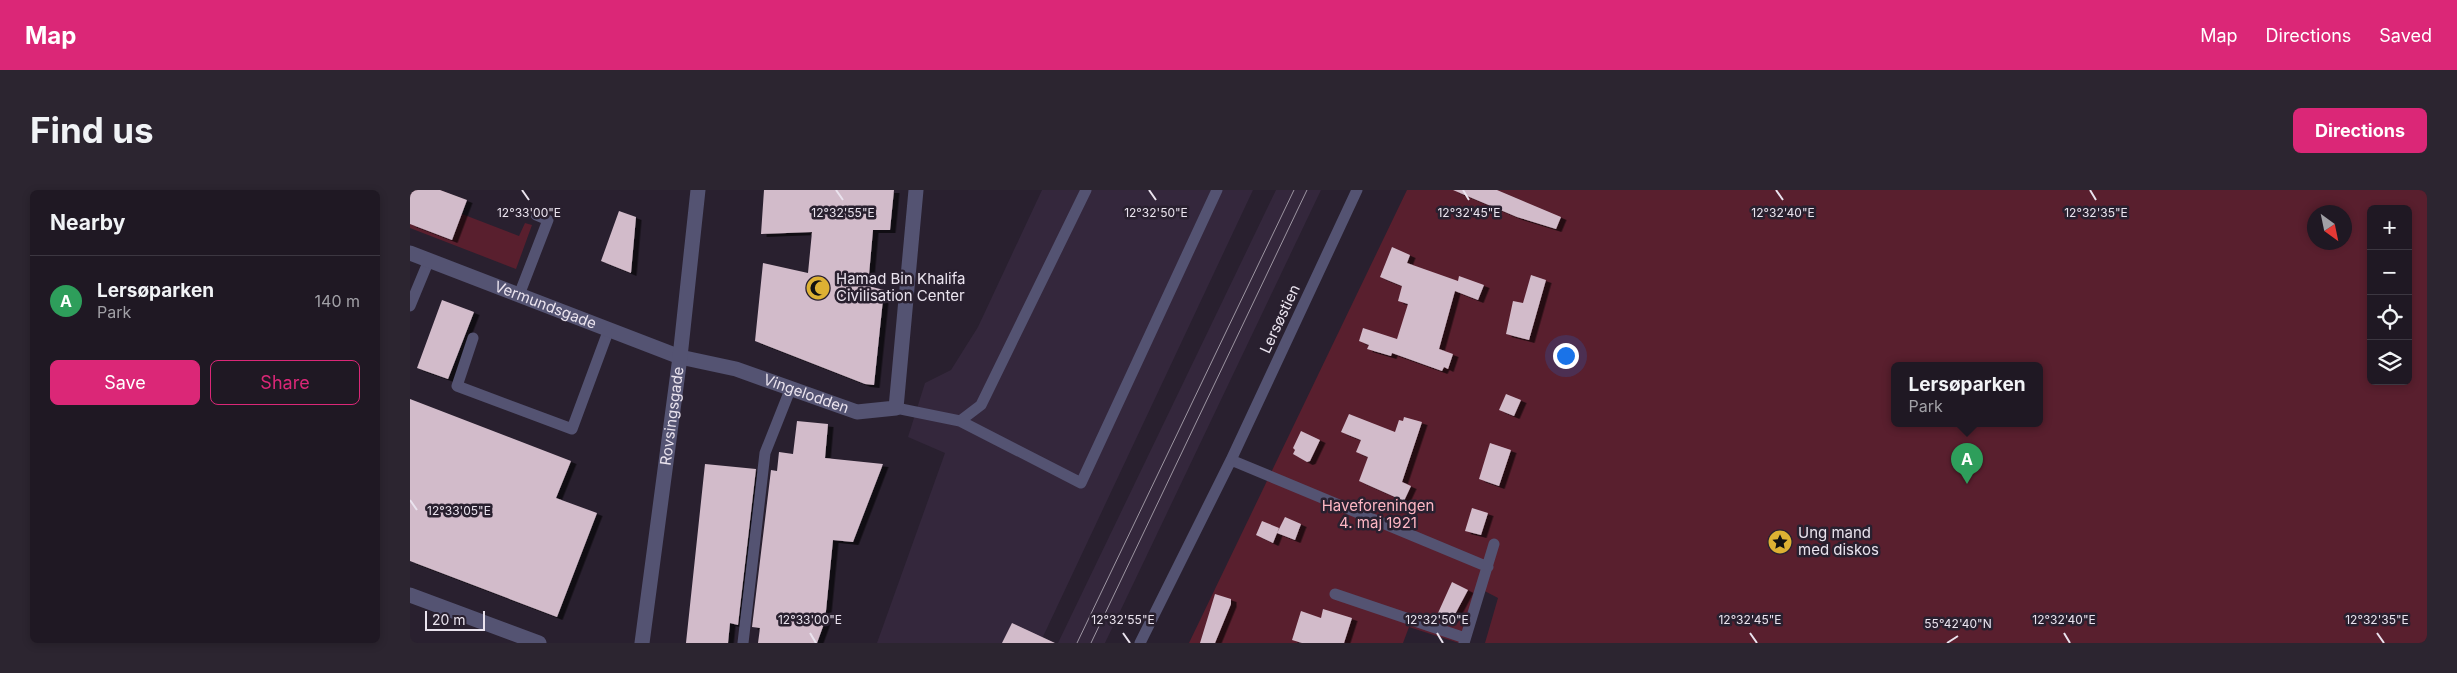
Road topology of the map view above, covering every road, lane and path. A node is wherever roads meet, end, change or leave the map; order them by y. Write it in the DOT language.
graph roads {
  1 [pos="698,190"];
  2 [pos="916,190"];
  3 [pos="1086,190"];
  4 [pos="1216,190"];
  5 [pos="1357,190"];
  6 [pos="536,216"];
  7 [pos="410,253"];
  8 [pos="429,260"];
  9 [pos="519,295"];
  10 [pos="410,306"];
  11 [pos="609,329"];
  12 [pos="473,338"];
  13 [pos="680,356"];
  14 [pos="790,390"];
  15 [pos="896,408"];
  16 [pos="960,422"];
  17 [pos="1231,460"];
  18 [pos="1494,544"];
  19 [pos="1488,567"];
  20 [pos="1335,594"];
  21 [pos="410,595"];
  22 [pos="1464,641"];
  23 [pos="538,643"];
  24 [pos="642,643"];
  25 [pos="743,643"];
  26 [pos="1140,643"];
  1 -- 13 [label="street, Rovsingsgade"];
  2 -- 15 [label="street"];
  3 -- 16 [label="lane"];
  4 -- 16 [label="lane"];
  5 -- 17 [label="lane, Lersøstien"];
  6 -- 9 [label="lane"];
  7 -- 8 [label="street, Vermundsgade"];
  8 -- 9 [label="street, Vermundsgade"];
  8 -- 10 [label="lane"];
  9 -- 11 [label="street, Vermundsgade"];
  11 -- 12 [label="lane"];
  11 -- 13 [label="street, Vermundsgade"];
  13 -- 14 [label="street, Vingelodden"];
  13 -- 24 [label="street, Rovsingsgade"];
  14 -- 15 [label="street, Vingelodden"];
  14 -- 25 [label="lane"];
  15 -- 16 [label="lane"];
  17 -- 19 [label="lane"];
  17 -- 26 [label="lane, Lersøstien"];
  18 -- 19 [label="lane"];
  19 -- 22 [label="lane"];
  20 -- 22 [label="lane"];
  21 -- 23 [label="street"];
}
